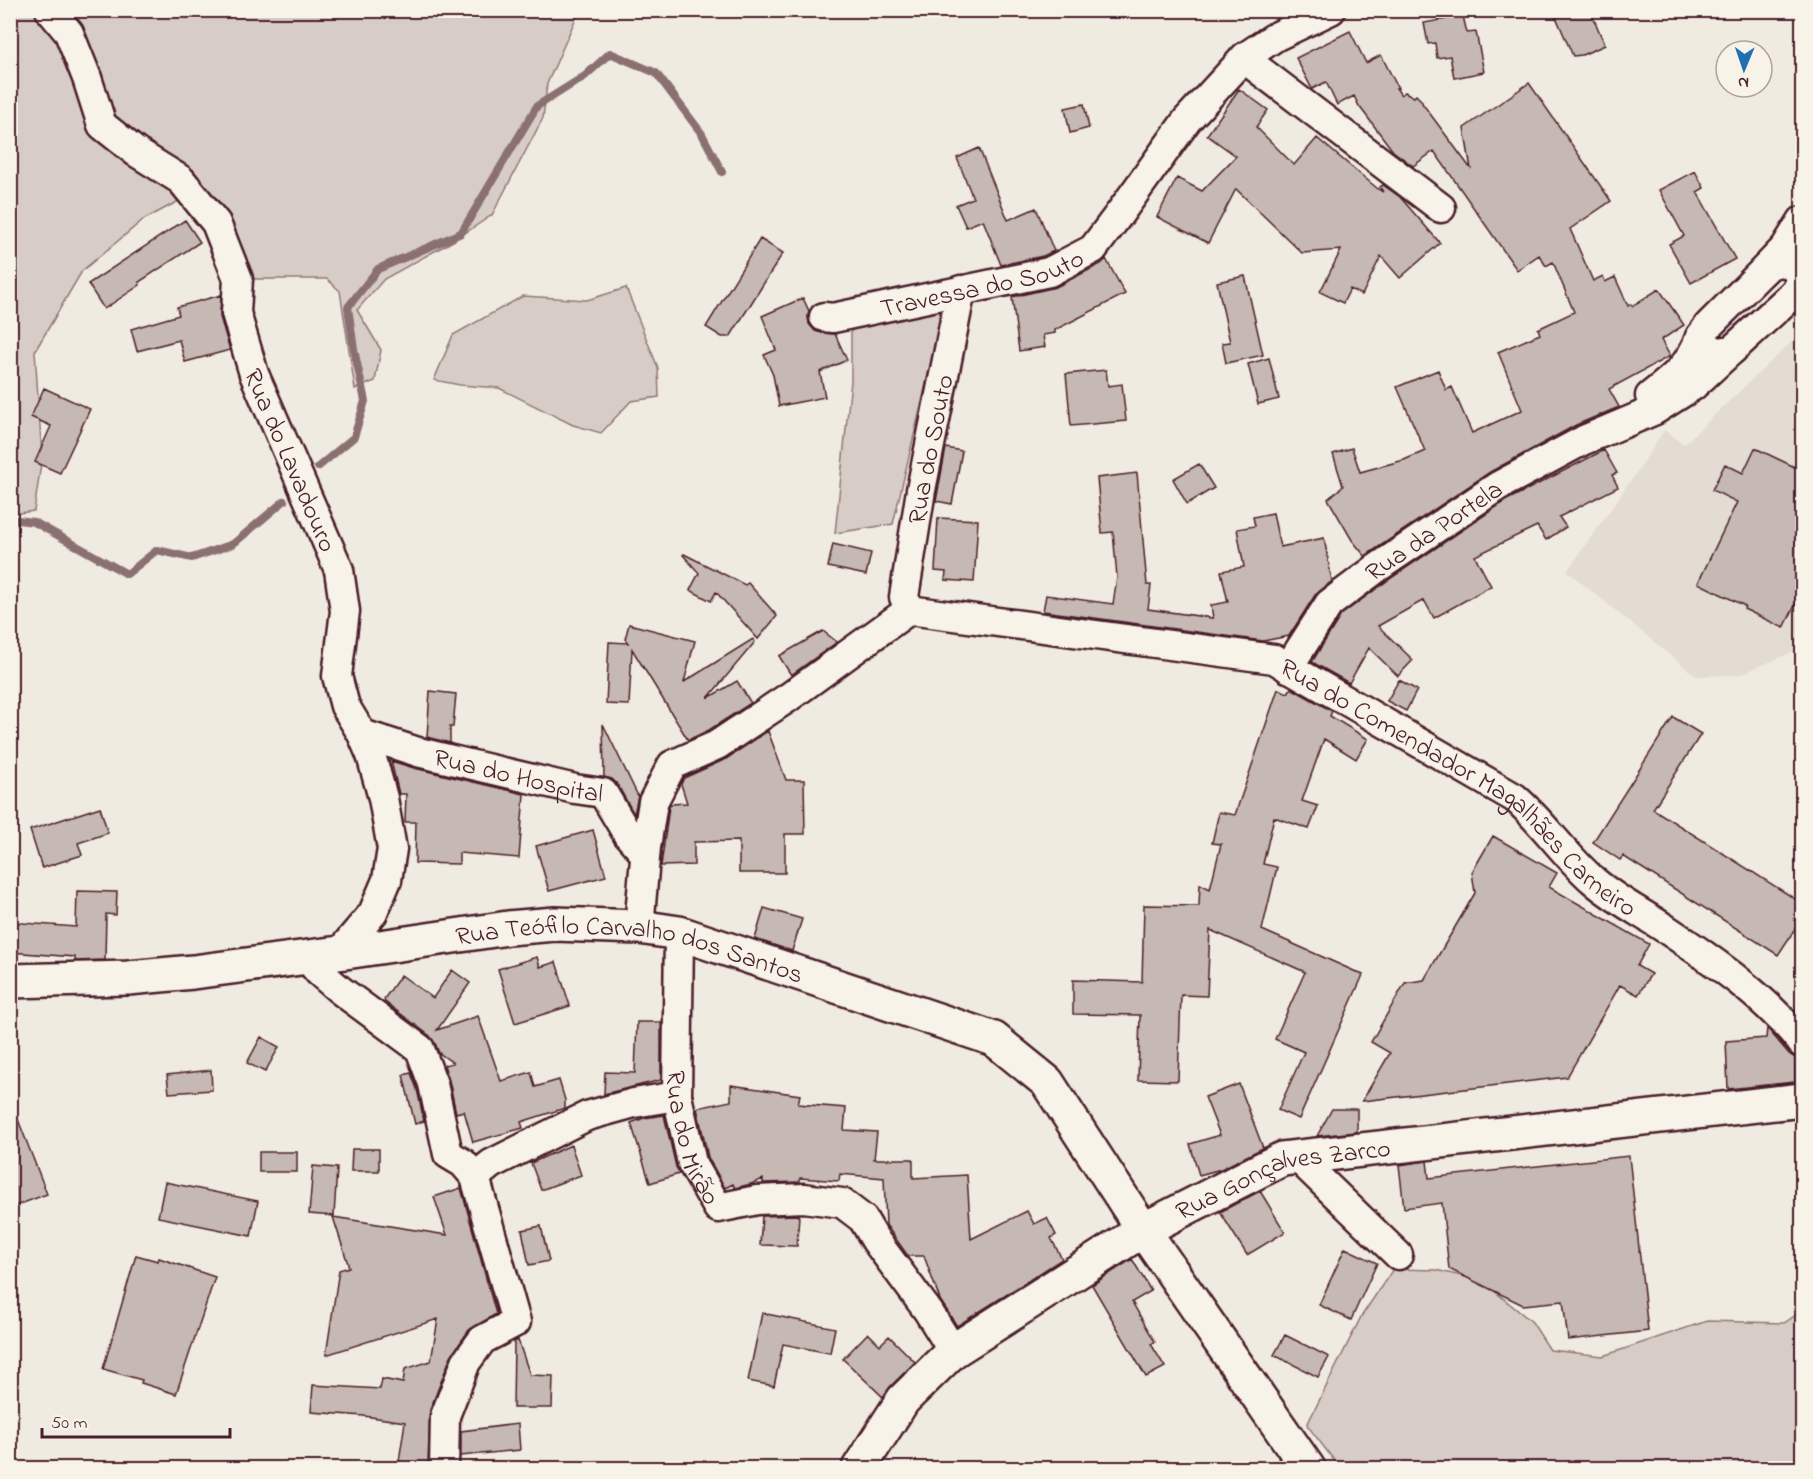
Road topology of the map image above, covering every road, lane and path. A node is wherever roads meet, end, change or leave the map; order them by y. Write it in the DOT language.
graph roads {
  1 [pos="50,10"];
  2 [pos="1331,10"];
  3 [pos="1245,57"];
  4 [pos="1441,208"];
  5 [pos="1803,221"];
  6 [pos="1756,278"];
  7 [pos="1802,280"];
  8 [pos="961,290"];
  9 [pos="824,317"];
  10 [pos="1700,337"];
  11 [pos="1732,350"];
  12 [pos="1608,429"];
  13 [pos="909,610"];
  14 [pos="1288,668"];
  15 [pos="362,734"];
  16 [pos="645,854"];
  17 [pos="639,927"];
  18 [pos="679,933"];
  19 [pos="339,953"];
  20 [pos="307,958"];
  21 [pos="10,981"];
  22 [pos="1803,1043"];
  23 [pos="677,1096"];
  24 [pos="1803,1100"];
  25 [pos="1297,1158"];
  26 [pos="475,1177"];
  27 [pos="1143,1230"];
  28 [pos="1398,1255"];
  29 [pos="952,1351"];
  30 [pos="444,1468"];
  31 [pos="859,1468"];
  32 [pos="1308,1468"];
  1 -- 15 [label="street, Rua do Lavadouro"];
  2 -- 3 [label="street, Travessa do Souto"];
  3 -- 4 [label="street"];
  3 -- 8 [label="street, Travessa do Souto"];
  5 -- 6 [label="street, Rua da Portela"];
  6 -- 7 [label="street, Rua da Portela"];
  6 -- 10 [label="street, Rua da Portela"];
  7 -- 11 [label="street, Rua da Portela"];
  8 -- 9 [label="street, Travessa do Souto"];
  8 -- 13 [label="street, Rua do Souto"];
  10 -- 11 [label="street"];
  10 -- 12 [label="street, Rua da Portela"];
  11 -- 12 [label="street, Rua da Portela"];
  12 -- 14 [label="street, Rua da Portela"];
  13 -- 14 [label="street, Rua do Comendador Magalhães Carneiro"];
  13 -- 16 [label="street"];
  14 -- 22 [label="street, Rua do Comendador Magalhães Carneiro"];
  15 -- 16 [label="street, Rua do Hospital"];
  15 -- 19 [label="street, Rua do Lavadouro"];
  16 -- 17 [label="street"];
  17 -- 18 [label="main road, Rua Teófilo Carvalho dos Santos"];
  17 -- 19 [label="main road, Rua Teófilo Carvalho dos Santos"];
  18 -- 23 [label="street, Rua do Mirão"];
  18 -- 27 [label="main road, Rua Teófilo Carvalho dos Santos"];
  19 -- 20 [label="main road, Rua Teófilo Carvalho dos Santos"];
  20 -- 21 [label="main road, Rua Teófilo Carvalho dos Santos"];
  20 -- 26 [label="street"];
  23 -- 26 [label="street"];
  23 -- 29 [label="street, Rua do Mirão"];
  24 -- 25 [label="main road, Rua Gonçalves Zarco"];
  25 -- 27 [label="main road, Rua Gonçalves Zarco"];
  25 -- 28 [label="street"];
  26 -- 30 [label="street"];
  27 -- 29 [label="main road, Rua Gonçalves Zarco"];
  27 -- 32 [label="main road, Rua Teófilo Carvalho dos Santos"];
  29 -- 31 [label="main road, Rua Gonçalves Zarco"];
}
